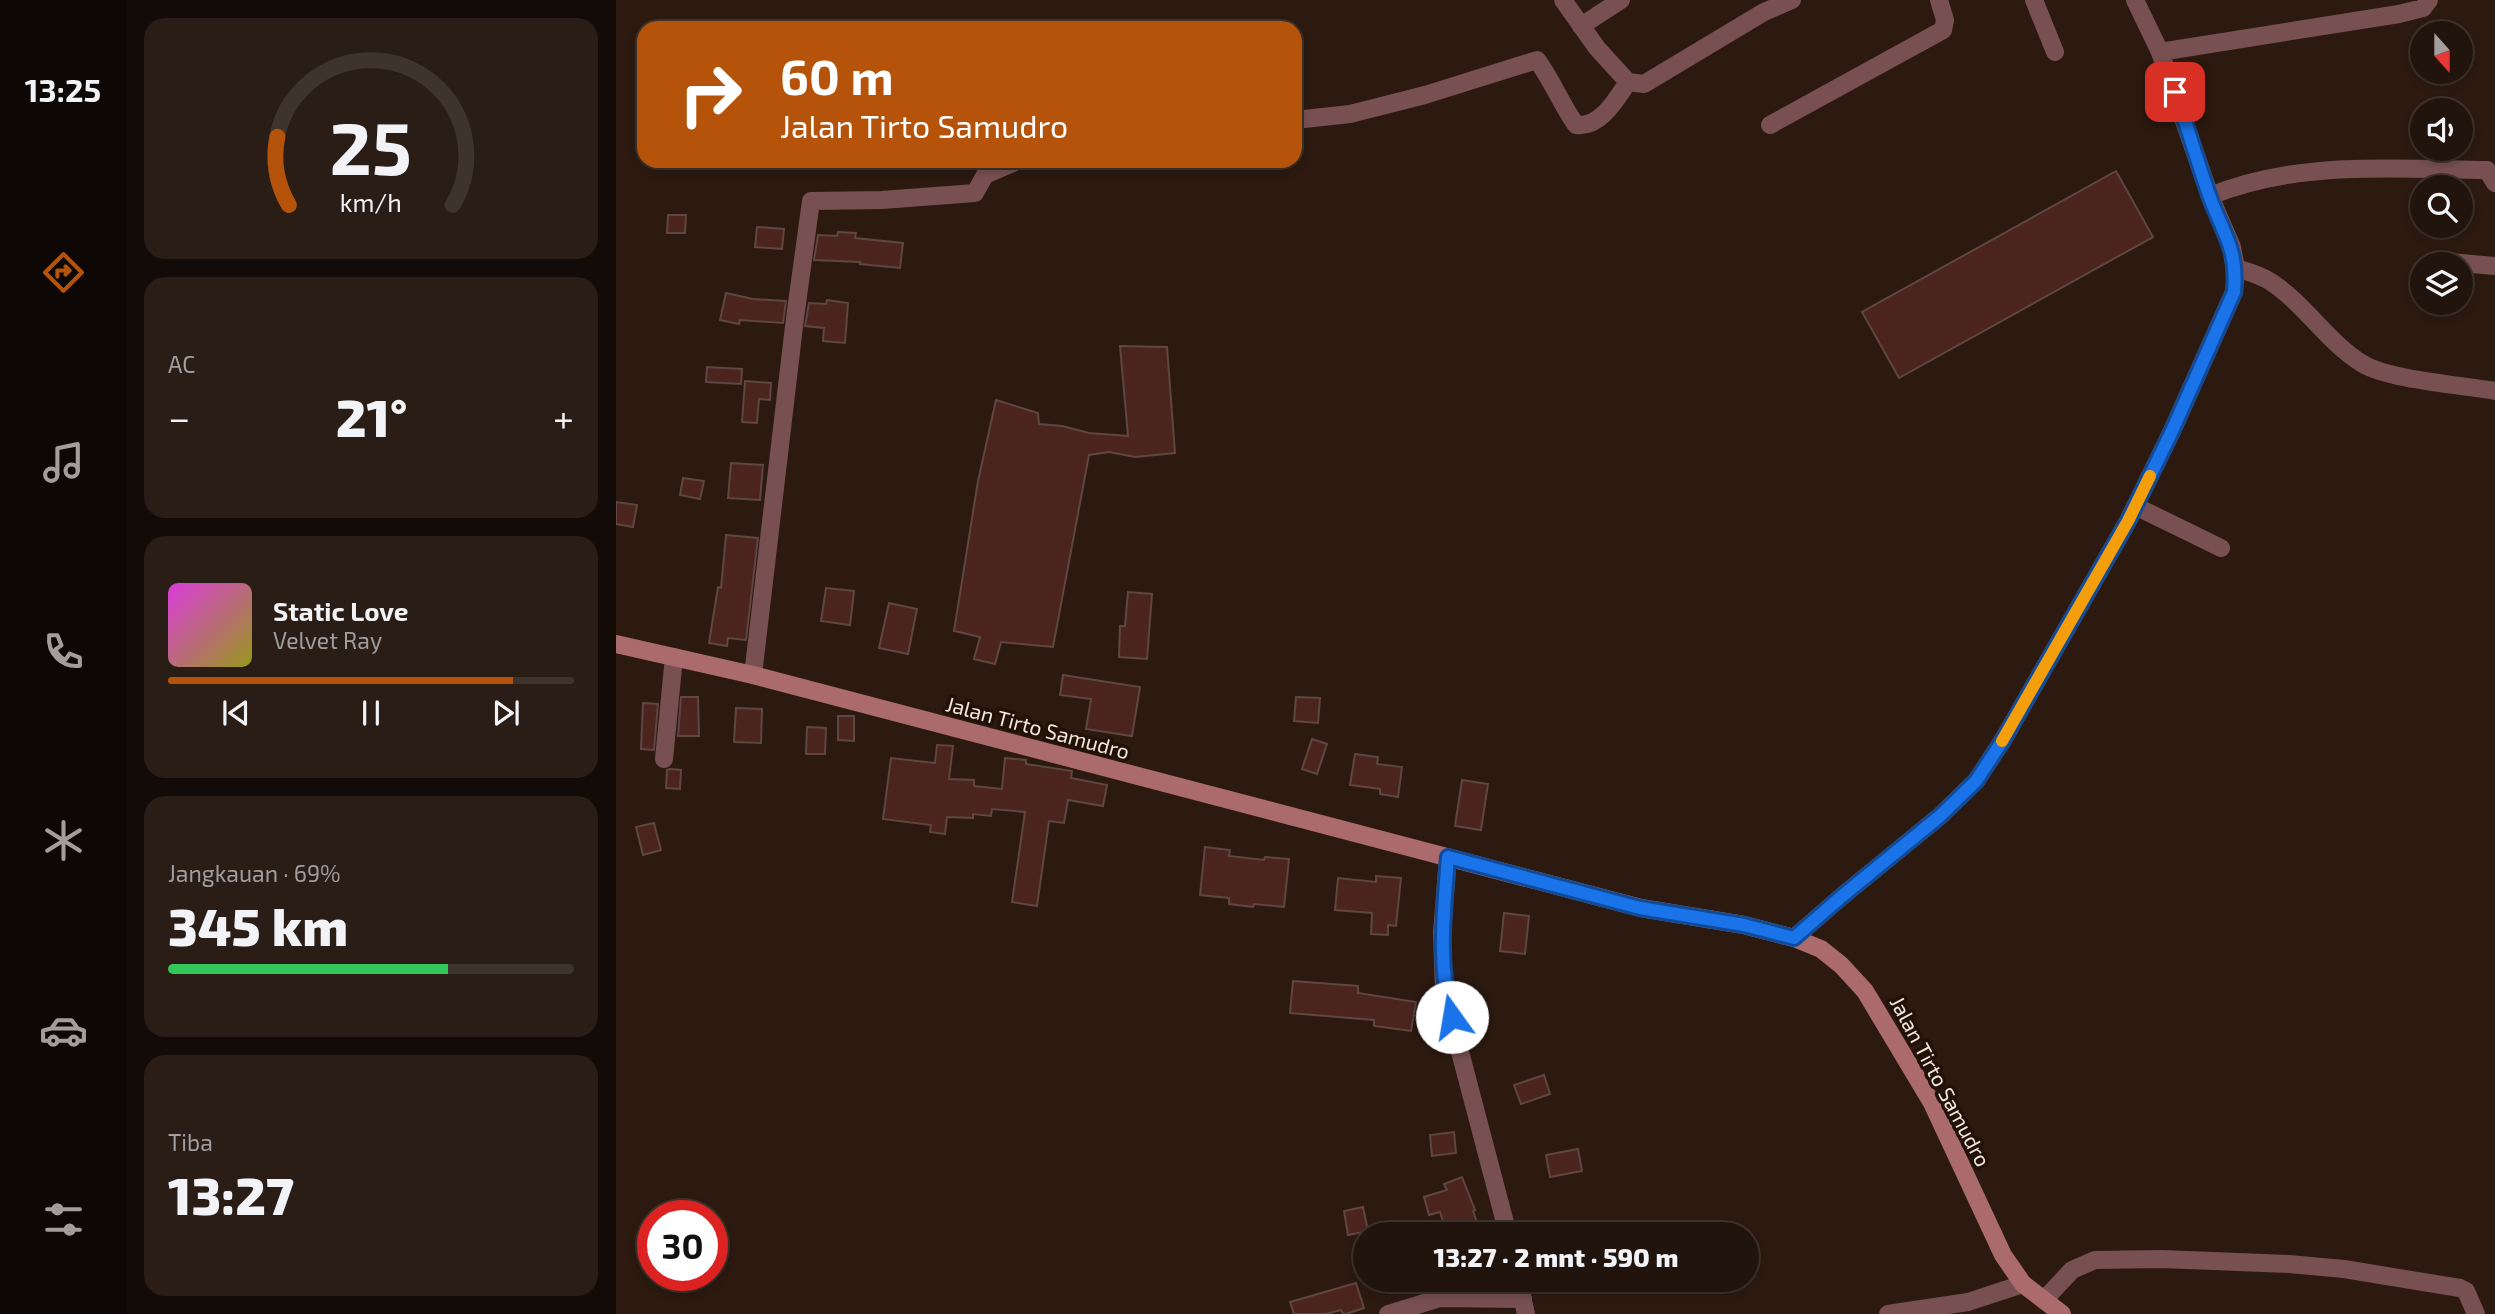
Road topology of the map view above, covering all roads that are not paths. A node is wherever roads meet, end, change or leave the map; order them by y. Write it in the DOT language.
graph roads {
  1 [pos="1563,0"];
  2 [pos="1621,0"];
  3 [pos="1792,0"];
  4 [pos="1938,0"];
  5 [pos="2034,0"];
  6 [pos="2135,0"];
  7 [pos="2429,0"];
  8 [pos="1581,26"];
  9 [pos="2055,52"];
  10 [pos="2160,52"];
  11 [pos="1628,82"];
  12 [pos="1302,119"];
  13 [pos="1770,125"];
  14 [pos="1001,168"];
  15 [pos="2492,173"];
  16 [pos="2210,196"];
  17 [pos="2473,264"];
  18 [pos="2495,266"];
  19 [pos="2236,268"];
  20 [pos="2495,391"];
  21 [pos="2135,506"];
  22 [pos="2221,548"];
  23 [pos="616,644"];
  24 [pos="674,657"];
  25 [pos="753,675"];
  26 [pos="664,759"];
  27 [pos="1448,857"];
  28 [pos="1794,938"];
  29 [pos="1505,1222"];
  30 [pos="2023,1284"];
  31 [pos="2044,1300"];
  32 [pos="1524,1307"];
  33 [pos="1968,1308"];
  34 [pos="1388,1314"];
  35 [pos="1888,1314"];
  36 [pos="2062,1314"];
  37 [pos="2476,1314"];
  1 -- 8 [label="street"];
  2 -- 8 [label="street"];
  3 -- 11 [label="street"];
  4 -- 13 [label="street"];
  5 -- 9 [label="street"];
  6 -- 10 [label="street"];
  7 -- 10 [label="street"];
  8 -- 11 [label="street"];
  10 -- 16 [label="street"];
  11 -- 12 [label="street"];
  14 -- 25 [label="street"];
  15 -- 16 [label="street"];
  16 -- 19 [label="street"];
  17 -- 18 [label="street"];
  19 -- 20 [label="street"];
  19 -- 21 [label="street"];
  21 -- 22 [label="street"];
  21 -- 28 [label="street"];
  23 -- 24 [label="street, Jalan Tirto Samudro"];
  24 -- 25 [label="street, Jalan Tirto Samudro"];
  24 -- 26 [label="street"];
  25 -- 27 [label="street, Jalan Tirto Samudro"];
  27 -- 28 [label="street, Jalan Tirto Samudro"];
  27 -- 29 [label="street"];
  28 -- 30 [label="street, Jalan Tirto Samudro"];
  30 -- 31 [label="street, Jalan Tirto Samudro"];
  30 -- 33 [label="street"];
  31 -- 36 [label="street, Jalan Tirto Samudro"];
  31 -- 37 [label="street"];
  32 -- 34 [label="street"];
  33 -- 35 [label="street"];
}
